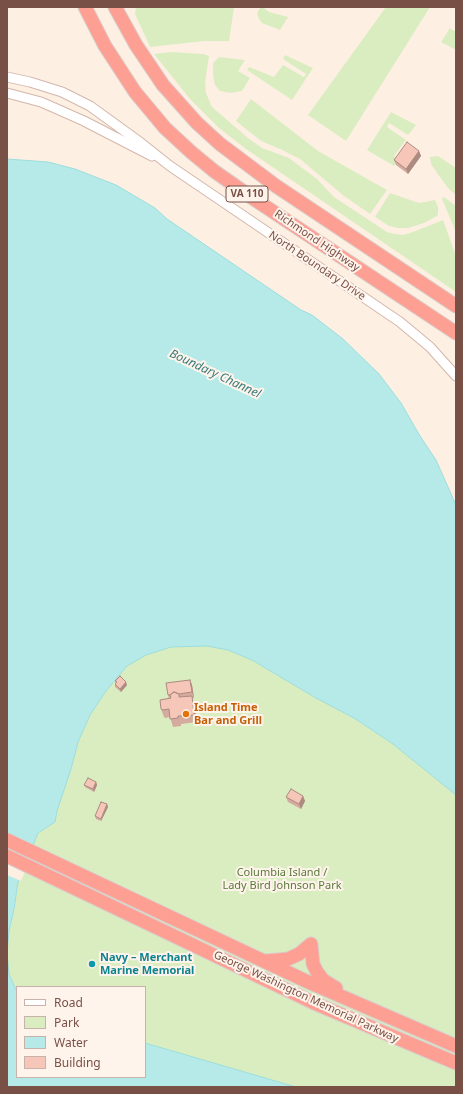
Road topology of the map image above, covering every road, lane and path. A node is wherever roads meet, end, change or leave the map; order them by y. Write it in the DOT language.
graph roads {
  1 [pos="85,7"];
  2 [pos="115,7"];
  3 [pos="7,78"];
  4 [pos="7,93"];
  5 [pos="170,166"];
  6 [pos="456,306"];
  7 [pos="456,333"];
  8 [pos="456,376"];
  9 [pos="7,840"];
  10 [pos="7,856"];
  11 [pos="261,960"];
  12 [pos="377,1012"];
  13 [pos="456,1046"];
  14 [pos="456,1063"];
  1 -- 7 [label="highway, Richmond Highway / VA 110"];
  2 -- 6 [label="highway, VA 110"];
  3 -- 5 [label="street, North Boundary Drive"];
  4 -- 5 [label="street, North Boundary Drive"];
  5 -- 8 [label="street, North Boundary Drive"];
  9 -- 11 [label="highway, George Washington Memorial Parkway"];
  10 -- 14 [label="highway, George Washington Memorial Parkway"];
  11 -- 12 [label="highway, George Washington Memorial Parkway"];
  11 -- 12 [label="highway"];
  12 -- 13 [label="highway, George Washington Memorial Parkway"];
}
